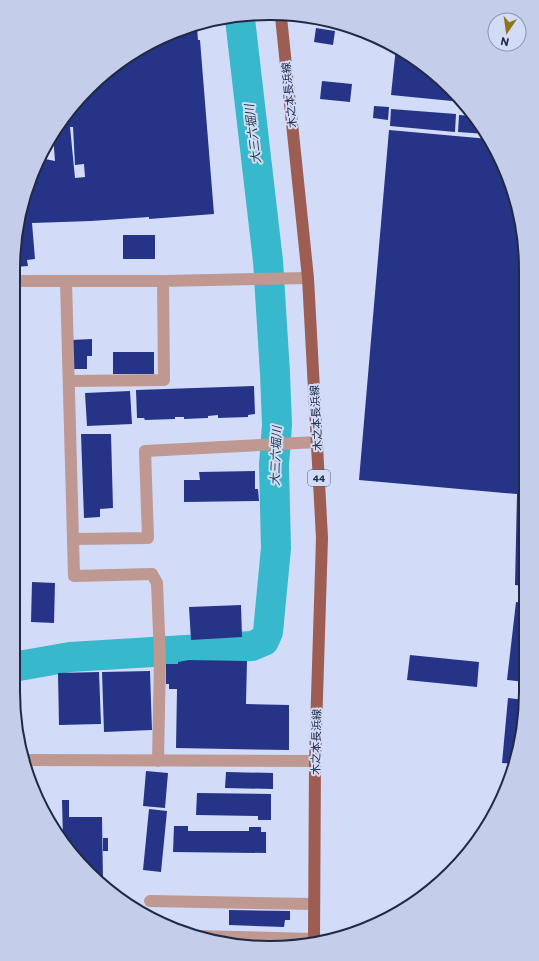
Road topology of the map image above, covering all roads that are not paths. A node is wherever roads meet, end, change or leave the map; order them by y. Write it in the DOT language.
graph roads {
  1 [pos="279,21"];
  2 [pos="308,278"];
  3 [pos="66,280"];
  4 [pos="20,281"];
  5 [pos="163,281"];
  6 [pos="69,380"];
  7 [pos="317,442"];
  8 [pos="74,539"];
  9 [pos="30,760"];
  10 [pos="158,760"];
  11 [pos="315,761"];
  12 [pos="150,901"];
  13 [pos="314,904"];
  14 [pos="227,937"];
  15 [pos="314,937"];
  16 [pos="296,939"];
  1 -- 2 [label="main road, 木之本長浜線 / 44"];
  2 -- 5 [label="street"];
  2 -- 7 [label="main road, 木之本長浜線 / 44"];
  3 -- 4 [label="street"];
  3 -- 5 [label="street"];
  3 -- 6 [label="street"];
  5 -- 6 [label="street"];
  6 -- 8 [label="street"];
  7 -- 8 [label="street"];
  7 -- 11 [label="main road, 木之本長浜線 / 44"];
  8 -- 10 [label="street"];
  9 -- 10 [label="street"];
  10 -- 11 [label="street"];
  11 -- 13 [label="main road, 木之本長浜線 / 44"];
  12 -- 13 [label="street"];
  13 -- 15 [label="main road, 木之本長浜線 / 44"];
  14 -- 16 [label="street"];
}
